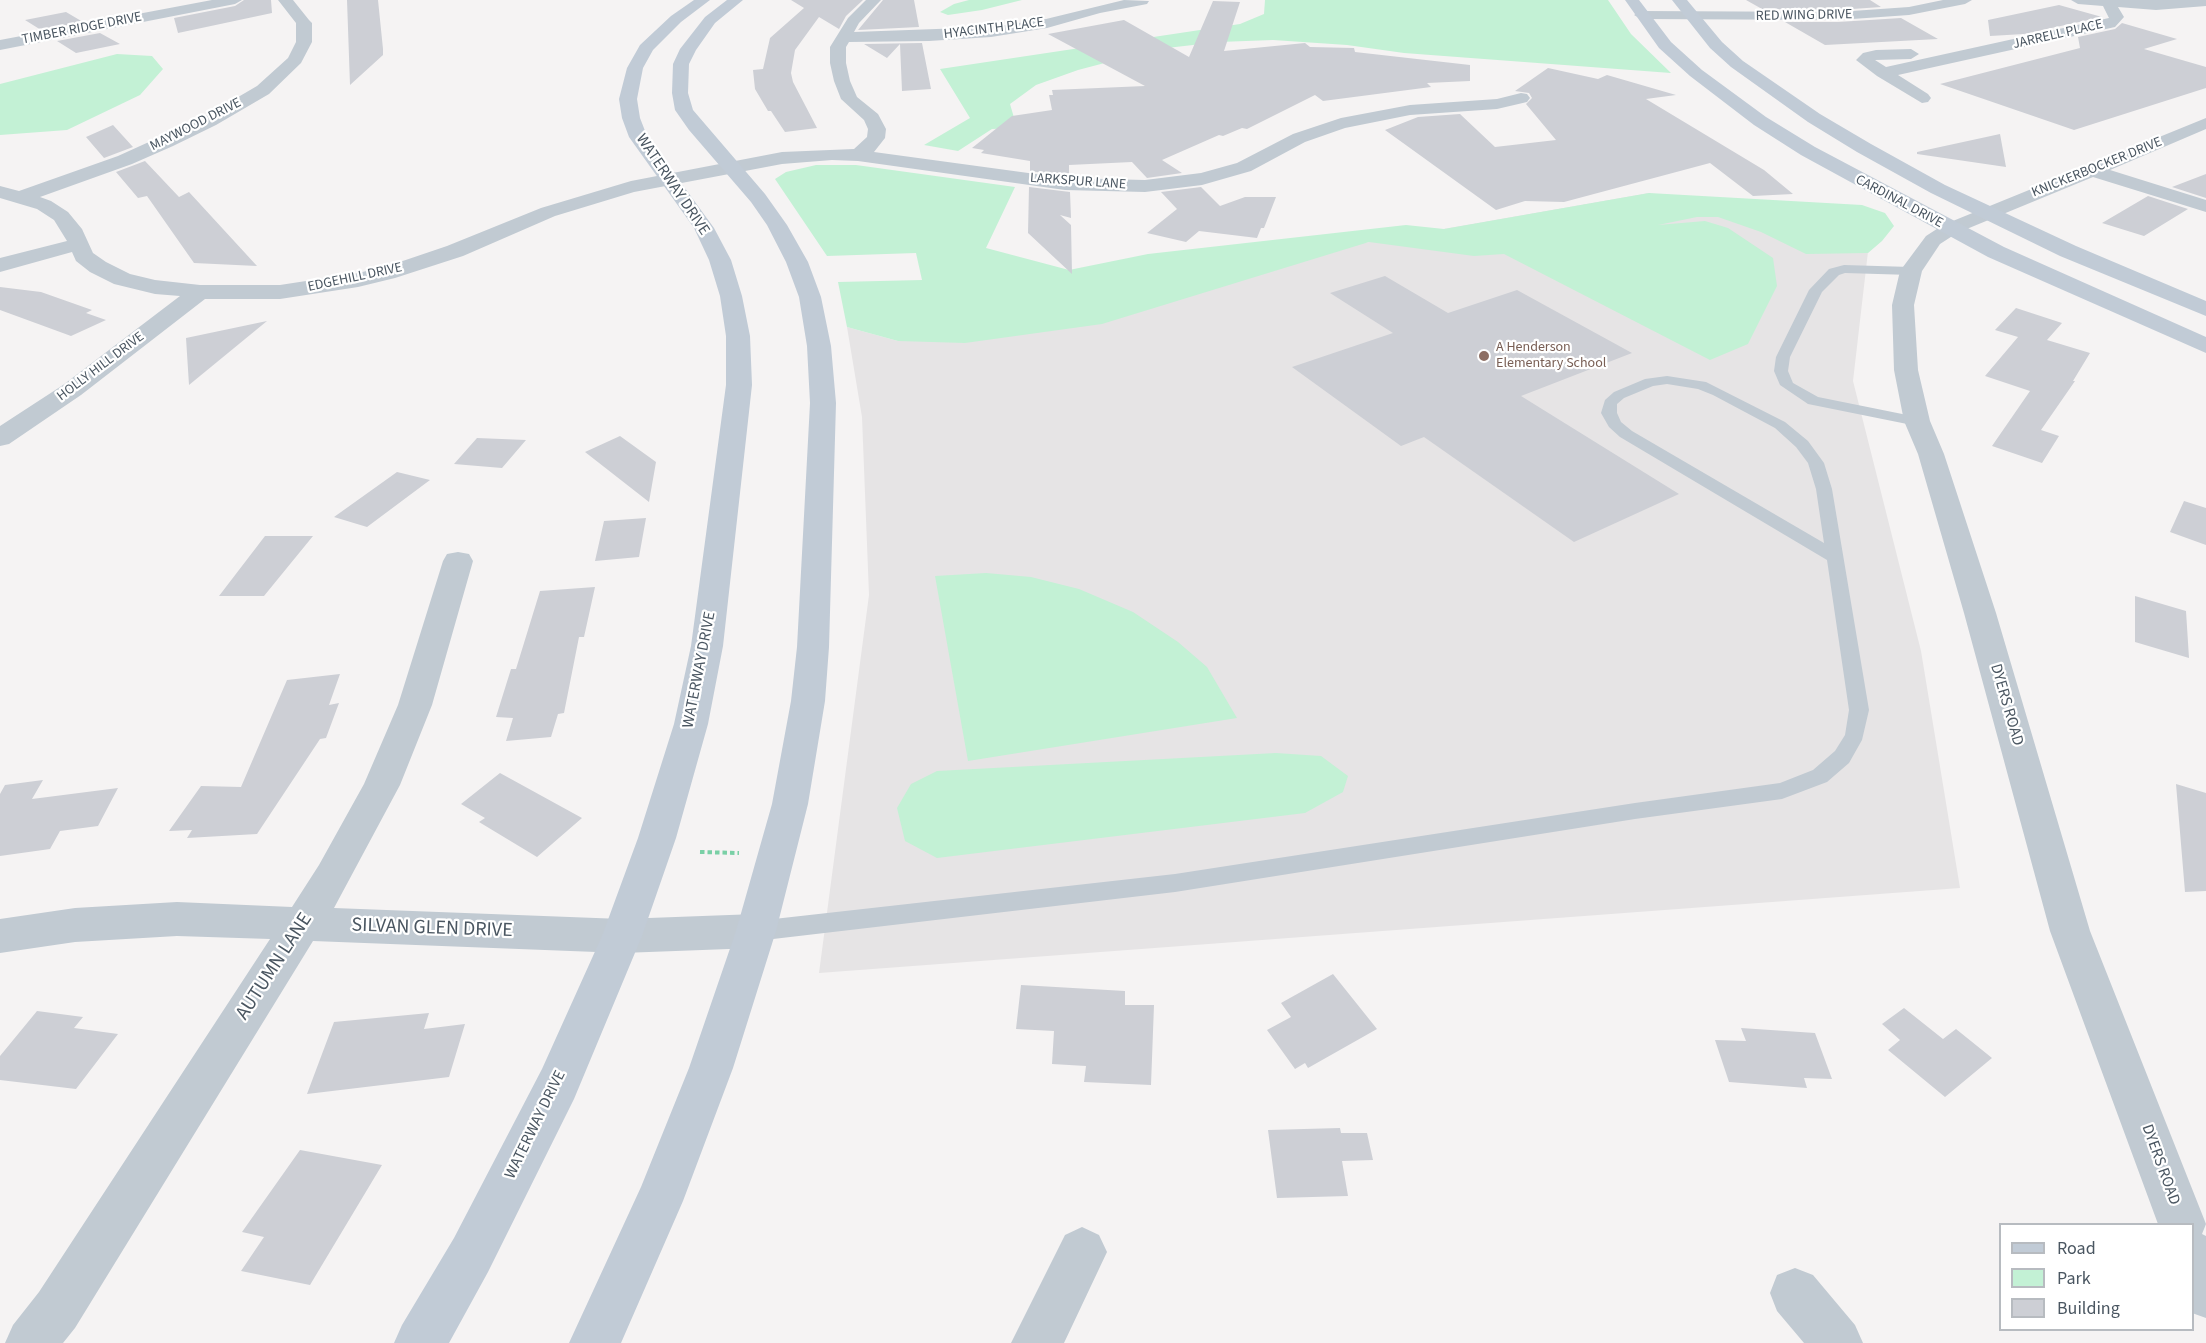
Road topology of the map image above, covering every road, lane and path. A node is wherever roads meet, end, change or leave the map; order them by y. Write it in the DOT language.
graph roads {
  1 [pos="235,0"];
  2 [pos="285,0"];
  3 [pos="703,0"];
  4 [pos="736,0"];
  5 [pos="874,0"];
  6 [pos="1679,0"];
  7 [pos="1809,0"];
  8 [pos="1965,0"];
  9 [pos="2078,0"];
  10 [pos="1142,1"];
  11 [pos="2206,2"];
  12 [pos="2108,3"];
  13 [pos="1637,8"];
  14 [pos="1690,16"];
  15 [pos="1838,16"];
  16 [pos="843,37"];
  17 [pos="0,45"];
  18 [pos="1981,52"];
  19 [pos="1883,74"];
  20 [pos="1521,98"];
  21 [pos="1922,98"];
  22 [pos="2206,123"];
  23 [pos="858,155"];
  24 [pos="731,167"];
  25 [pos="2092,170"];
  26 [pos="669,179"];
  27 [pos="0,192"];
  28 [pos="22,197"];
  29 [pos="2206,206"];
  30 [pos="1988,213"];
  31 [pos="1950,229"];
  32 [pos="78,244"];
  33 [pos="0,265"];
  34 [pos="1911,271"];
  35 [pos="200,292"];
  36 [pos="2206,309"];
  37 [pos="2206,346"];
  38 [pos="1917,421"];
  39 [pos="0,438"];
  40 [pos="1835,557"];
  41 [pos="458,561"];
  42 [pos="700,852"];
  43 [pos="743,853"];
  44 [pos="303,924"];
  45 [pos="756,931"];
  46 [pos="0,936"];
  47 [pos="622,936"];
  48 [pos="2182,1223"];
  49 [pos="1082,1252"];
  50 [pos="2194,1258"];
  51 [pos="1795,1293"];
  52 [pos="2206,1293"];
  53 [pos="32,1343"];
  54 [pos="420,1343"];
  55 [pos="595,1343"];
  56 [pos="1037,1343"];
  57 [pos="1837,1343"];
  1 -- 17 [label="street, TIMBER RIDGE DRIVE"];
  2 -- 28 [label="street, MAYWOOD DRIVE"];
  3 -- 26 [label="main road, WATERWAY DRIVE"];
  4 -- 24 [label="main road"];
  5 -- 16 [label="street"];
  6 -- 14 [label="main road, CARDINAL DRIVE"];
  7 -- 15 [label="street"];
  8 -- 15 [label="street, RED WING DRIVE"];
  9 -- 12 [label="street"];
  10 -- 16 [label="street, HYACINTH PLACE"];
  11 -- 12 [label="street"];
  12 -- 18 [label="street, JARRELL PLACE"];
  13 -- 14 [label="street, RED WING DRIVE"];
  13 -- 31 [label="main road, CARDINAL DRIVE"];
  14 -- 15 [label="street, RED WING DRIVE"];
  14 -- 30 [label="main road, CARDINAL DRIVE"];
  16 -- 23 [label="street"];
  18 -- 19 [label="street, JARRELL PLACE"];
  18 -- 19 [label="street, JARRELL PLACE"];
  19 -- 21 [label="street, JARRELL PLACE"];
  20 -- 23 [label="street, LARKSPUR LANE"];
  22 -- 25 [label="street, KNICKERBOCKER DRIVE"];
  23 -- 24 [label="street, LARKSPUR LANE"];
  24 -- 26 [label="street, EDGEHILL DRIVE"];
  24 -- 45 [label="main road"];
  25 -- 29 [label="street"];
  25 -- 30 [label="street, KNICKERBOCKER DRIVE"];
  26 -- 35 [label="street, EDGEHILL DRIVE"];
  26 -- 47 [label="main road, WATERWAY DRIVE"];
  27 -- 28 [label="street, EDGEHILL DRIVE"];
  28 -- 32 [label="street, EDGEHILL DRIVE"];
  30 -- 31 [label="street, DYERS ROAD"];
  30 -- 36 [label="main road, CARDINAL DRIVE"];
  31 -- 34 [label="street, DYERS ROAD"];
  31 -- 37 [label="main road, CARDINAL DRIVE"];
  32 -- 33 [label="street"];
  32 -- 35 [label="street, EDGEHILL DRIVE"];
  34 -- 38 [label="street, DYERS ROAD"];
  34 -- 38 [label="lane"];
  35 -- 39 [label="street, HOLLY HILL DRIVE"];
  38 -- 48 [label="street, DYERS ROAD"];
  40 -- 40 [label="lane"];
  40 -- 45 [label="lane"];
  41 -- 44 [label="street, AUTUMN LANE"];
  42 -- 43 [label="path"];
  44 -- 46 [label="street, SILVAN GLEN DRIVE"];
  44 -- 47 [label="street, SILVAN GLEN DRIVE"];
  44 -- 53 [label="street, AUTUMN LANE"];
  45 -- 47 [label="street, SILVAN GLEN DRIVE"];
  45 -- 55 [label="main road"];
  47 -- 54 [label="main road, WATERWAY DRIVE"];
  49 -- 56 [label="street"];
  50 -- 52 [label="street"];
  51 -- 57 [label="street"];
}
